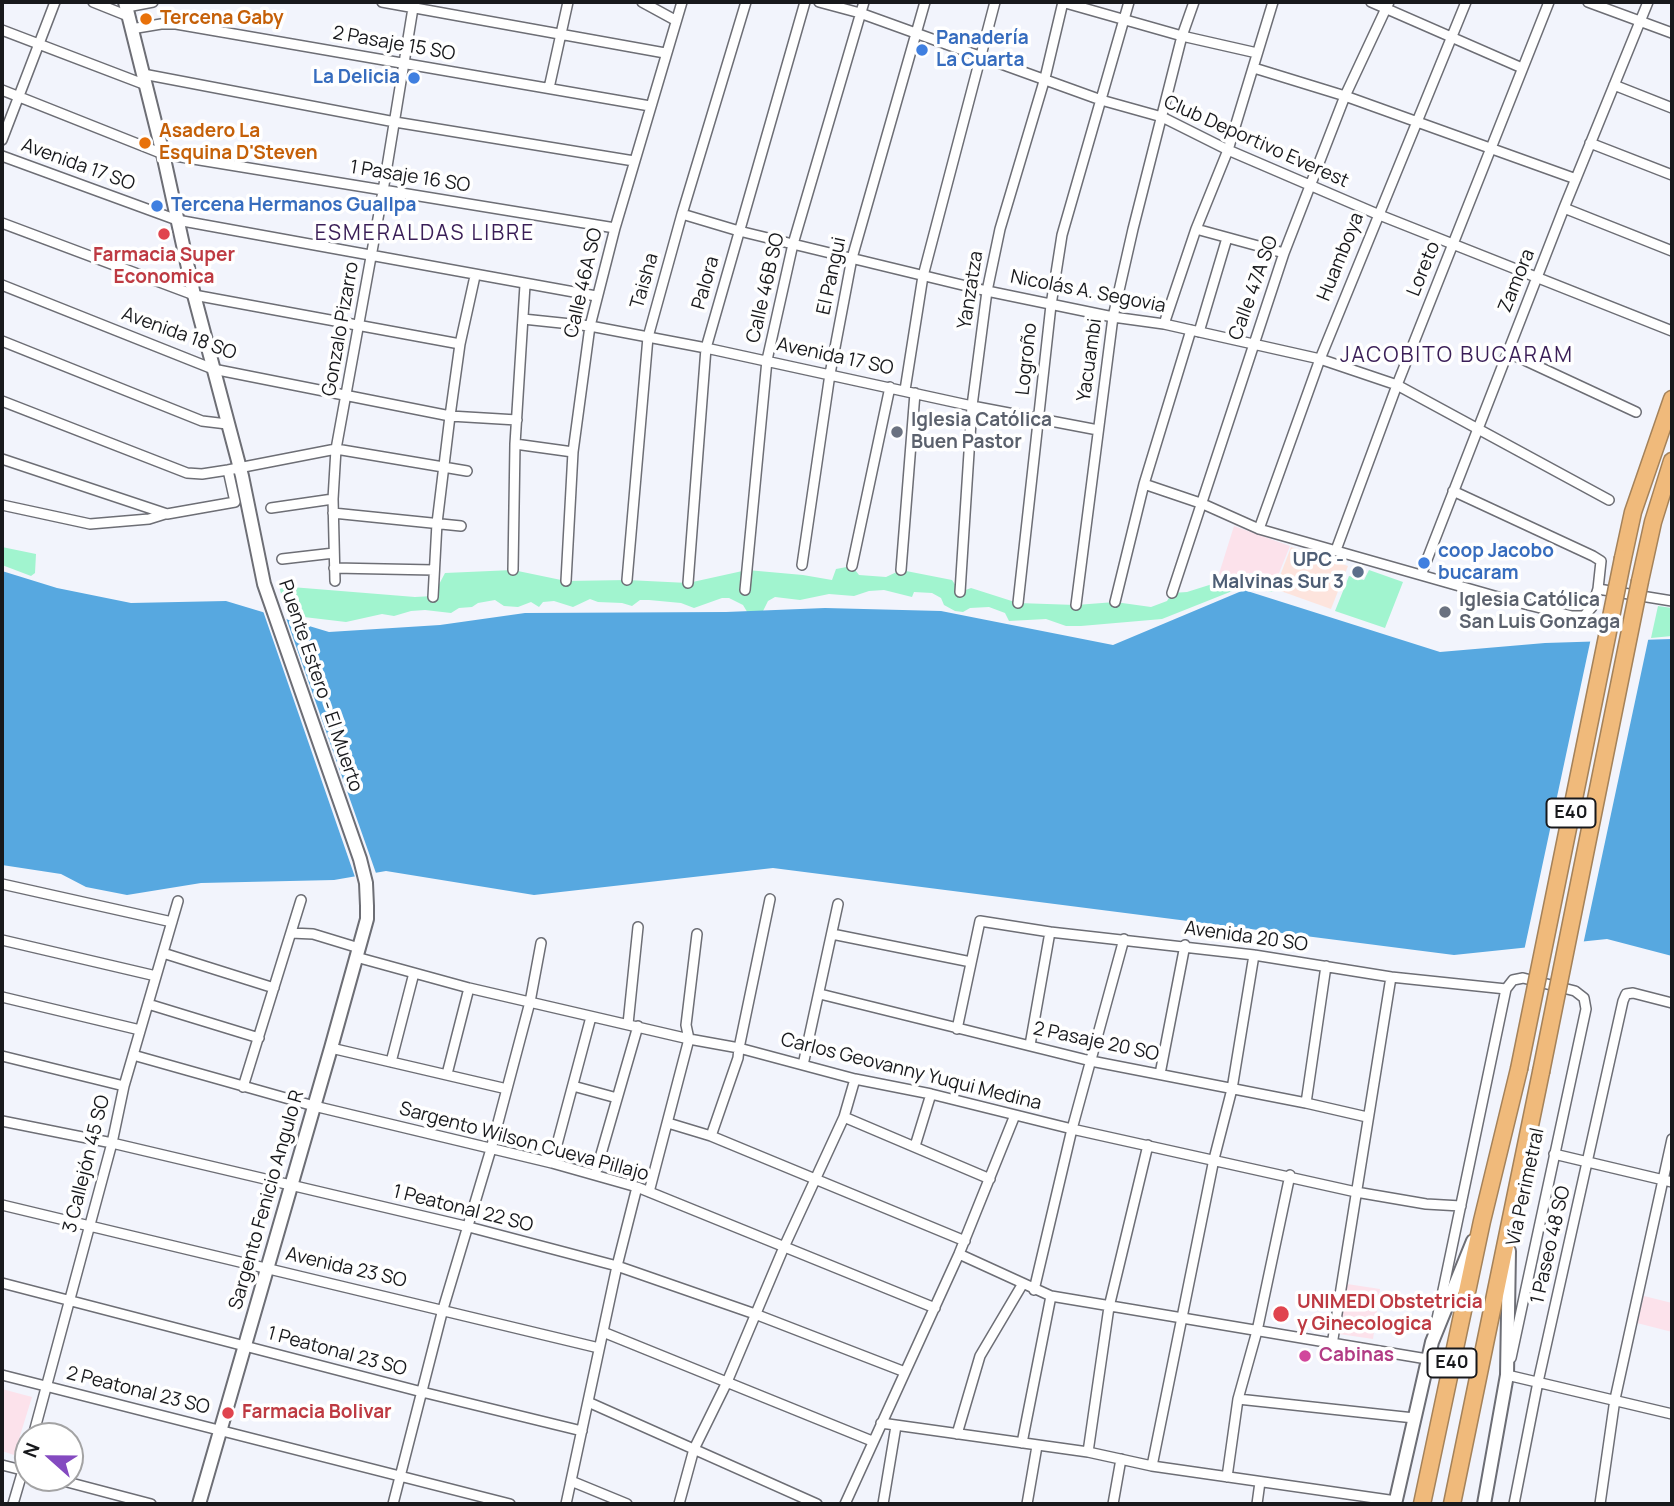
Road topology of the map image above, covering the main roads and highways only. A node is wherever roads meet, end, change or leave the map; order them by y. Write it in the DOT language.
graph roads {
  1 [pos="1672,399"];
  2 [pos="1672,461"];
  3 [pos="1422,1504"];
  4 [pos="1452,1504"];
  1 -- 3 [label="highway, Vía Perimetral / E40, bridge"];
  2 -- 4 [label="highway, Vía Perimetral / E40, bridge"];
}
